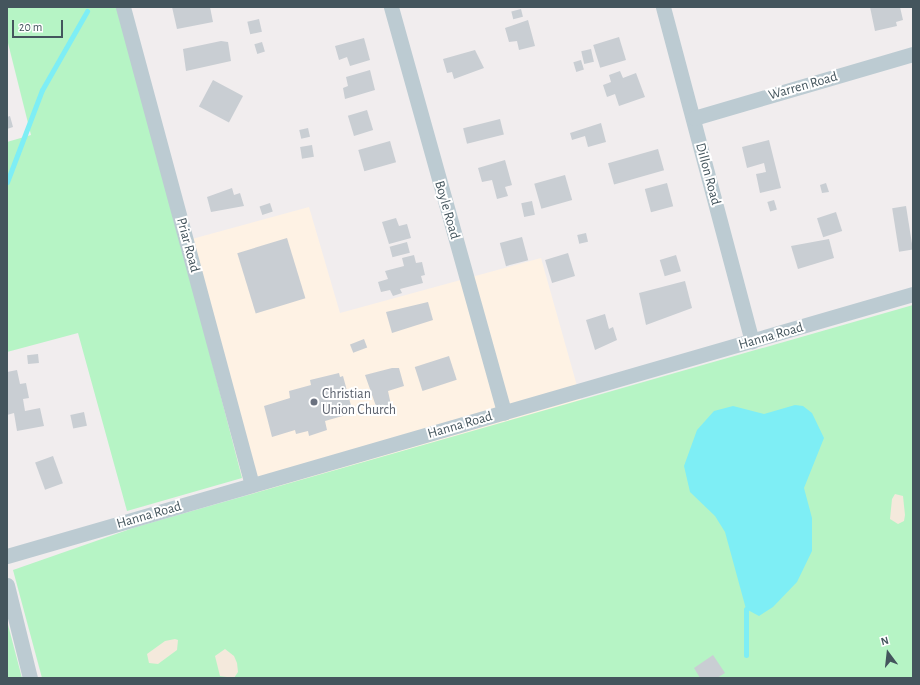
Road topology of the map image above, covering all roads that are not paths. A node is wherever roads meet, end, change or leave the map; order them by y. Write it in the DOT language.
graph roads {
  1 [pos="123,7"];
  2 [pos="391,7"];
  3 [pos="663,7"];
  4 [pos="913,54"];
  5 [pos="694,118"];
  6 [pos="913,294"];
  7 [pos="752,341"];
  8 [pos="504,413"];
  9 [pos="252,484"];
  10 [pos="7,556"];
  11 [pos="7,585"];
  12 [pos="30,678"];
  1 -- 9 [label="street, Priar Road"];
  2 -- 8 [label="street, Boyle Road"];
  3 -- 5 [label="street, Dillon Road"];
  4 -- 5 [label="street, Warren Road"];
  5 -- 7 [label="street, Dillon Road"];
  6 -- 7 [label="street, Hanna Road"];
  7 -- 8 [label="street, Hanna Road"];
  8 -- 9 [label="street, Hanna Road"];
  9 -- 10 [label="street, Hanna Road"];
  11 -- 12 [label="street"];
}
